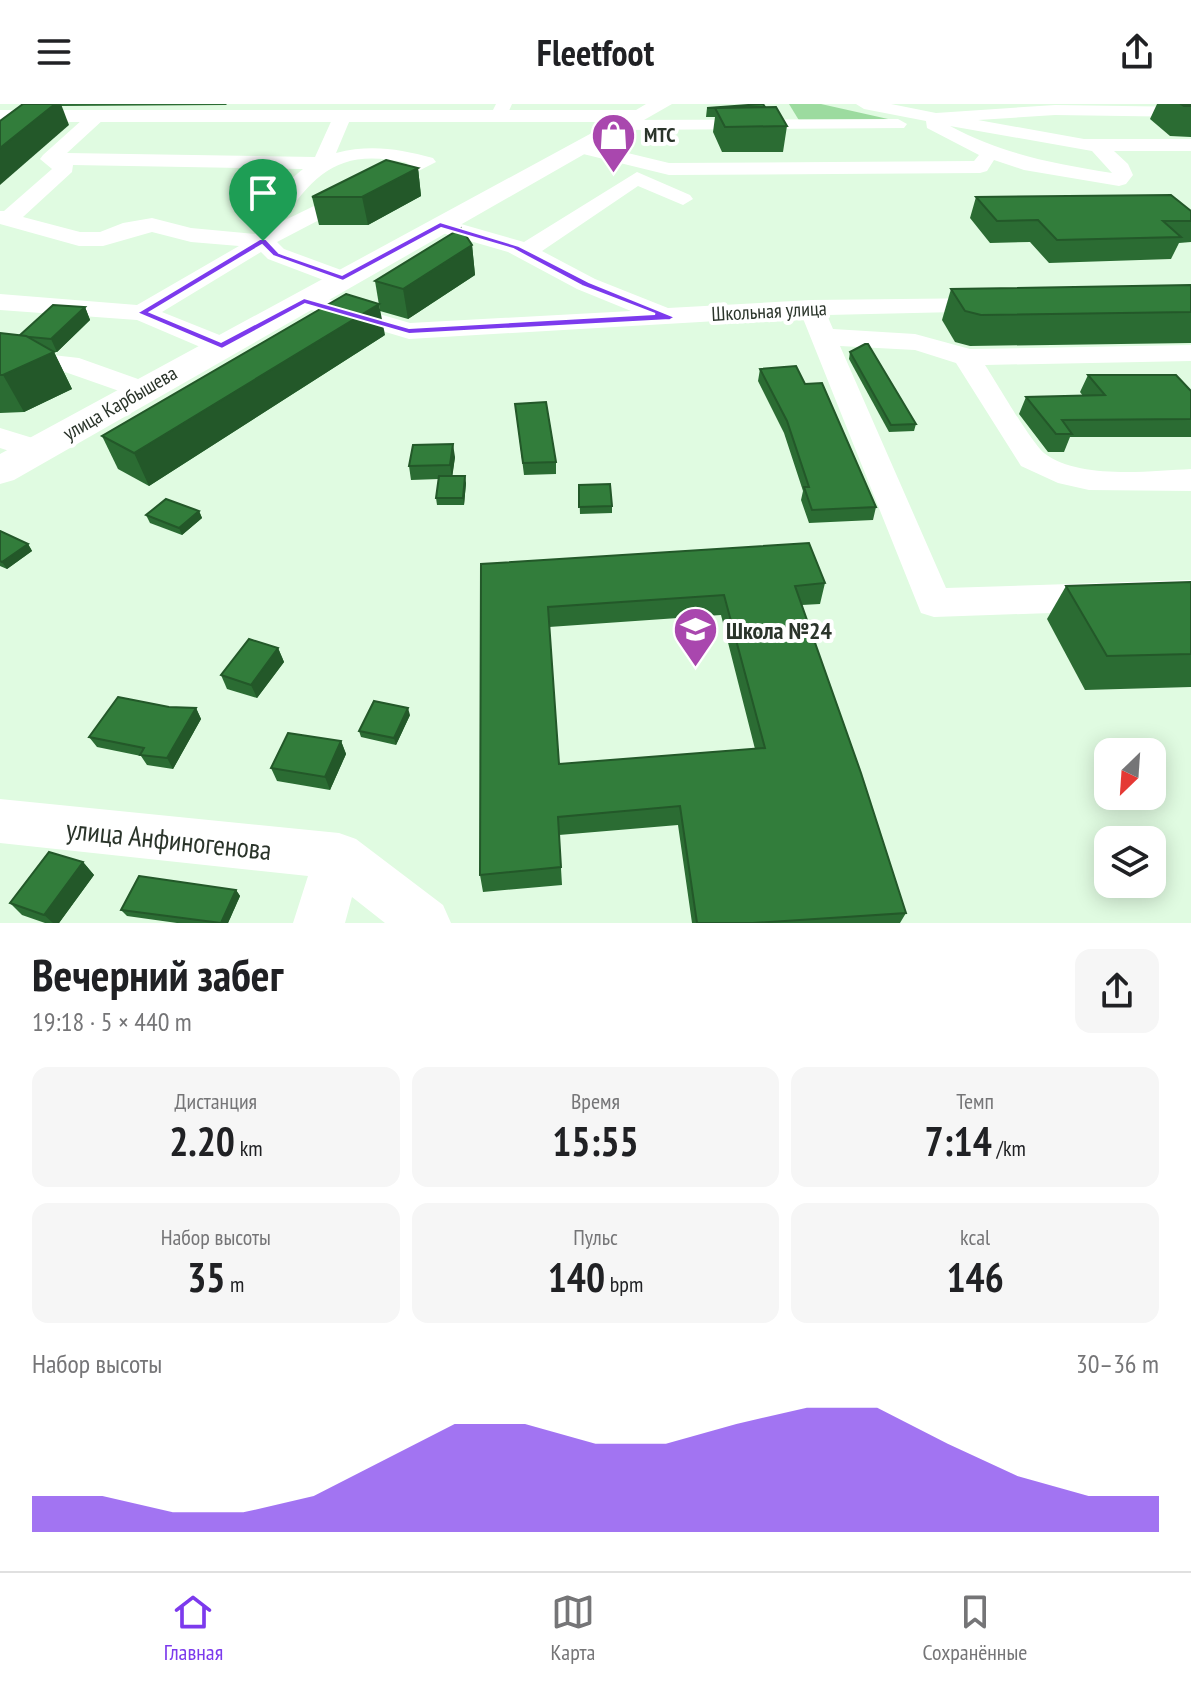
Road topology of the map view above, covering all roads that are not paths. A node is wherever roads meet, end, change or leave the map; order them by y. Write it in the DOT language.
graph roads {
  1 [pos="775,104"];
  2 [pos="864,104"];
  3 [pos="1170,107"];
  4 [pos="44,110"];
  5 [pos="501,110"];
  6 [pos="1191,112"];
  7 [pos="98,115"];
  8 [pos="343,115"];
  9 [pos="641,115"];
  10 [pos="0,116"];
  11 [pos="934,121"];
  12 [pos="786,124"];
  13 [pos="1097,145"];
  14 [pos="1191,145"];
  15 [pos="582,148"];
  16 [pos="50,159"];
  17 [pos="985,160"];
  18 [pos="322,163"];
  19 [pos="304,178"];
  20 [pos="393,178"];
  21 [pos="1119,180"];
  22 [pos="985,191"];
  23 [pos="1135,195"];
  24 [pos="683,199"];
  25 [pos="4,218"];
  26 [pos="440,225"];
  27 [pos="263,241"];
  28 [pos="525,252"];
  29 [pos="343,279"];
  30 [pos="586,284"];
  31 [pos="304,300"];
  32 [pos="0,302"];
  33 [pos="1017,306"];
  34 [pos="811,308"];
  35 [pos="142,313"];
  36 [pos="670,317"];
  37 [pos="544,323"];
  38 [pos="824,337"];
  39 [pos="222,346"];
  40 [pos="0,353"];
  41 [pos="1191,353"];
  42 [pos="966,357"];
  43 [pos="142,390"];
  44 [pos="0,438"];
  45 [pos="38,450"];
  46 [pos="0,471"];
  47 [pos="1191,480"];
  48 [pos="1191,594"];
  49 [pos="0,821"];
  50 [pos="339,856"];
  51 [pos="319,923"];
  52 [pos="425,923"];
  1 -- 12 [label="street"];
  2 -- 11 [label="street"];
  3 -- 6 [label="street"];
  3 -- 11 [label="street"];
  4 -- 7 [label="main road"];
  4 -- 10 [label="main road"];
  5 -- 8 [label="main road"];
  5 -- 9 [label="main road"];
  7 -- 8 [label="main road"];
  7 -- 16 [label="street"];
  8 -- 18 [label="street"];
  9 -- 12 [label="street"];
  9 -- 15 [label="main road, улица Карбышева"];
  11 -- 12 [label="street"];
  11 -- 13 [label="street"];
  11 -- 17 [label="street"];
  13 -- 14 [label="street"];
  13 -- 21 [label="street"];
  15 -- 17 [label="street"];
  15 -- 26 [label="main road, улица Карбышева"];
  16 -- 18 [label="street"];
  16 -- 25 [label="street"];
  17 -- 21 [label="street"];
  17 -- 22 [label="street"];
  18 -- 19 [label="street"];
  18 -- 20 [label="street"];
  19 -- 27 [label="street"];
  19 -- 27 [label="street"];
  21 -- 23 [label="street"];
  24 -- 28 [label="street"];
  25 -- 27 [label="street"];
  26 -- 28 [label="street"];
  26 -- 29 [label="main road, улица Карбышева"];
  27 -- 29 [label="street"];
  27 -- 35 [label="street"];
  28 -- 30 [label="street"];
  29 -- 31 [label="main road, улица Карбышева"];
  30 -- 36 [label="street"];
  30 -- 37 [label="street"];
  31 -- 37 [label="street, Школьная улица"];
  31 -- 39 [label="main road, улица Карбышева"];
  32 -- 35 [label="street"];
  33 -- 34 [label="street, Школьная улица"];
  34 -- 36 [label="street, Школьная улица"];
  34 -- 38 [label="street"];
  35 -- 39 [label="street"];
  36 -- 37 [label="street, Школьная улица"];
  38 -- 42 [label="street"];
  38 -- 48 [label="street"];
  39 -- 43 [label="main road, улица Карбышева"];
  40 -- 43 [label="street"];
  41 -- 42 [label="street"];
  42 -- 47 [label="street"];
  43 -- 45 [label="main road, улица Карбышева"];
  44 -- 45 [label="street"];
  45 -- 46 [label="main road, улица Карбышева"];
  49 -- 50 [label="street, улица Анфиногенова"];
  50 -- 51 [label="street"];
  50 -- 52 [label="street"];
}
